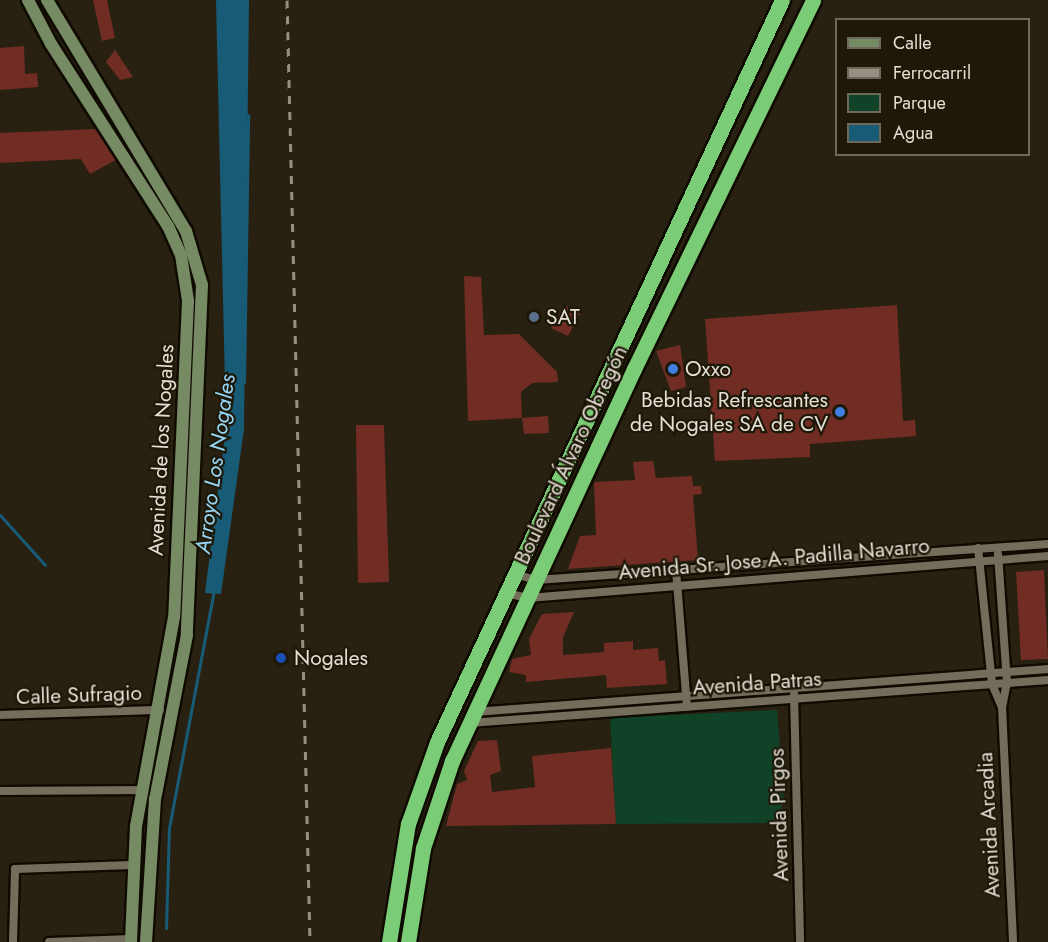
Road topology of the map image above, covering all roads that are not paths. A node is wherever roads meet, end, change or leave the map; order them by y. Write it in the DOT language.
graph roads {
  1 [pos="28,0"];
  2 [pos="47,0"];
  3 [pos="782,0"];
  4 [pos="813,0"];
  5 [pos="624,338"];
  6 [pos="618,404"];
  7 [pos="575,442"];
  8 [pos="1048,543"];
  9 [pos="998,546"];
  10 [pos="978,548"];
  11 [pos="1048,556"];
  12 [pos="999,558"];
  13 [pos="979,560"];
  14 [pos="676,570"];
  15 [pos="514,574"];
  16 [pos="536,580"];
  17 [pos="677,585"];
  18 [pos="505,593"];
  19 [pos="528,598"];
  20 [pos="1048,669"];
  21 [pos="991,672"];
  22 [pos="1006,672"];
  23 [pos="1048,680"];
  24 [pos="1007,682"];
  25 [pos="992,684"];
  26 [pos="793,687"];
  27 [pos="686,694"];
  28 [pos="794,699"];
  29 [pos="687,707"];
  30 [pos="1002,707"];
  31 [pos="160,710"];
  32 [pos="0,715"];
  33 [pos="472,717"];
  34 [pos="143,790"];
  35 [pos="0,791"];
  36 [pos="132,865"];
  37 [pos="131,941"];
  38 [pos="13,942"];
  39 [pos="49,942"];
  40 [pos="146,942"];
  41 [pos="389,942"];
  42 [pos="408,942"];
  43 [pos="800,942"];
  44 [pos="1013,942"];
  1 -- 31 [label="main road, Avenida de los Nogales"];
  2 -- 40 [label="main road, Avenida de los Nogales"];
  3 -- 5 [label="highway, Boulevard Álvaro Obregón"];
  4 -- 6 [label="highway, Boulevard Álvaro Obregón"];
  5 -- 6 [label="highway"];
  5 -- 7 [label="highway, Boulevard Álvaro Obregón"];
  6 -- 7 [label="highway"];
  6 -- 16 [label="highway, Boulevard Álvaro Obregón"];
  7 -- 15 [label="highway, Boulevard Álvaro Obregón"];
  8 -- 9 [label="street, Avenida Sr. Jose A. Padilla Navarro"];
  9 -- 10 [label="street, Avenida Sr. Jose A. Padilla Navarro"];
  9 -- 12 [label="street, Avenida Arcadia"];
  10 -- 13 [label="street, Avenida Arcadia"];
  10 -- 14 [label="street, Avenida Sr. Jose A. Padilla Navarro"];
  11 -- 12 [label="street, Avenida Sr. Jose A. Padilla Navarro"];
  12 -- 13 [label="street, Avenida Sr. Jose A. Padilla Navarro"];
  12 -- 22 [label="street, Avenida Arcadia"];
  13 -- 17 [label="street, Avenida Sr. Jose A. Padilla Navarro"];
  13 -- 21 [label="street, Avenida Arcadia"];
  14 -- 16 [label="street, Avenida Sr. Jose A. Padilla Navarro"];
  14 -- 17 [label="street"];
  15 -- 16 [label="street, Avenida Sr. Jose A. Padilla Navarro"];
  15 -- 18 [label="highway, Boulevard Álvaro Obregón"];
  16 -- 19 [label="highway, Boulevard Álvaro Obregón"];
  17 -- 19 [label="street, Avenida Sr. Jose A. Padilla Navarro"];
  17 -- 27 [label="street"];
  18 -- 19 [label="street, Avenida Sr. Jose A. Padilla Navarro"];
  18 -- 41 [label="highway, Boulevard Álvaro Obregón"];
  19 -- 33 [label="highway, Boulevard Álvaro Obregón"];
  20 -- 22 [label="street, Avenida Patras"];
  21 -- 22 [label="street, Avenida Patras"];
  21 -- 25 [label="street, Avenida Arcadia"];
  21 -- 26 [label="street, Avenida Patras"];
  22 -- 24 [label="street, Avenida Arcadia"];
  23 -- 24 [label="street, Avenida Patras"];
  24 -- 25 [label="street, Avenida Patras"];
  24 -- 30 [label="street, Avenida Arcadia"];
  25 -- 28 [label="street, Avenida Patras"];
  25 -- 30 [label="street, Avenida Arcadia"];
  26 -- 27 [label="street, Avenida Patras"];
  26 -- 28 [label="street, Avenida Pirgos"];
  27 -- 29 [label="street"];
  27 -- 33 [label="street, Avenida Patras"];
  28 -- 29 [label="street, Avenida Patras"];
  28 -- 43 [label="street, Avenida Pirgos"];
  29 -- 33 [label="street, Avenida Patras"];
  30 -- 44 [label="street, Avenida Arcadia"];
  31 -- 32 [label="street, Calle Sufragio"];
  31 -- 34 [label="main road, Avenida de los Nogales"];
  33 -- 42 [label="highway, Boulevard Álvaro Obregón"];
  34 -- 35 [label="street"];
  34 -- 36 [label="main road, Avenida de los Nogales"];
  36 -- 37 [label="main road, Avenida de los Nogales"];
  36 -- 38 [label="street"];
  37 -- 39 [label="street"];
}
